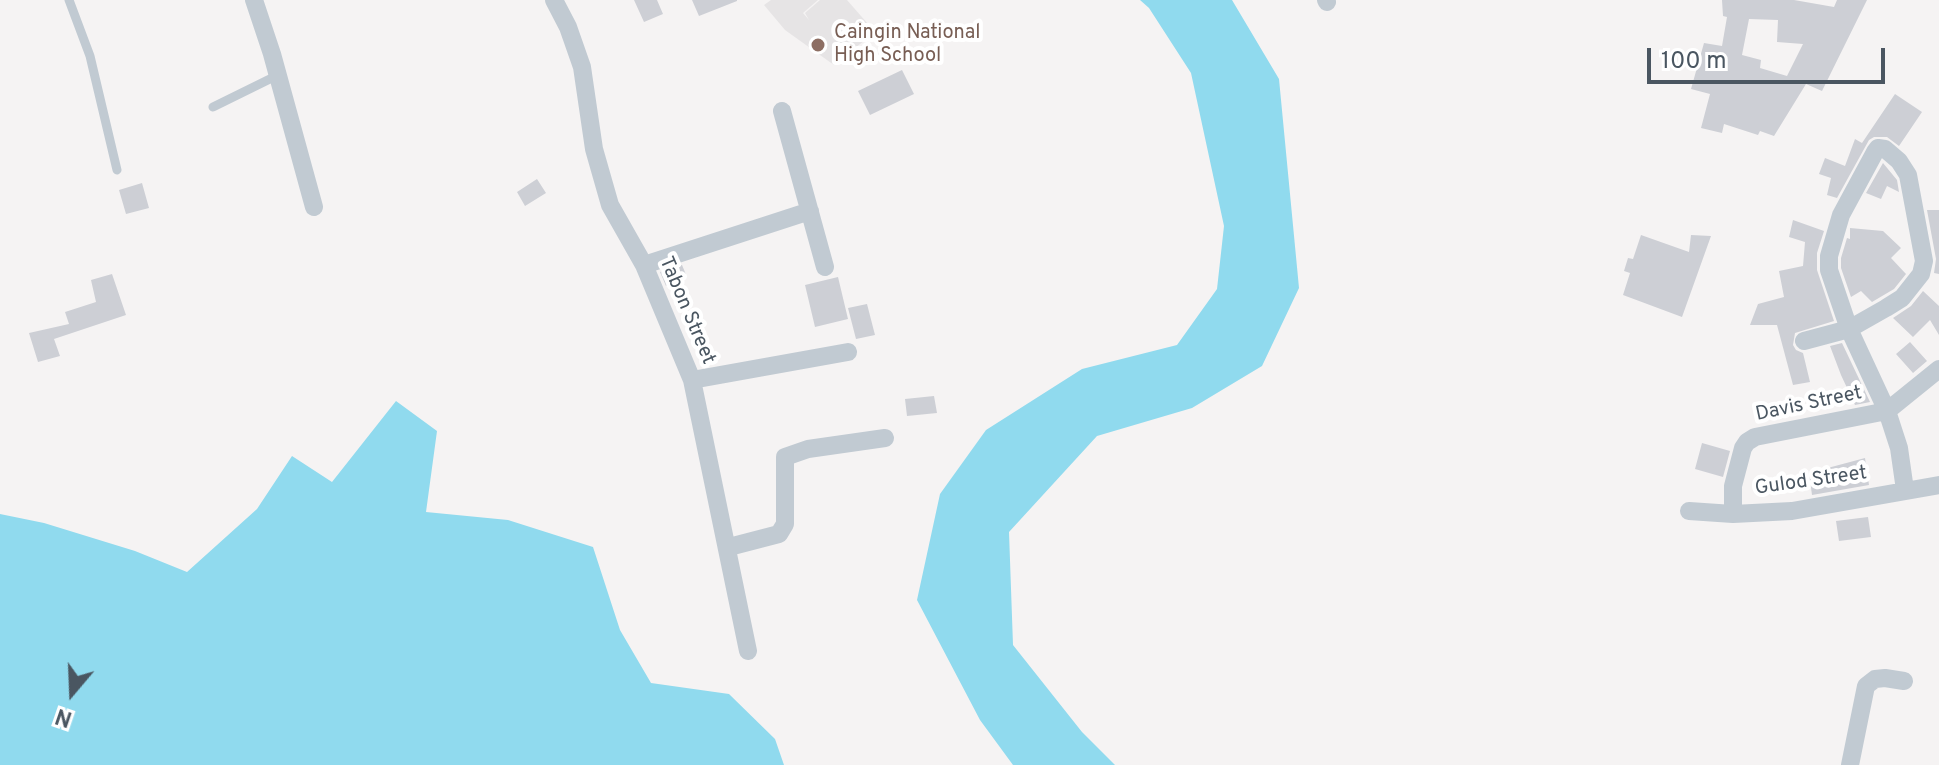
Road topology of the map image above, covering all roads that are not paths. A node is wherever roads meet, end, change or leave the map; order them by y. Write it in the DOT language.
graph roads {
  1 [pos="69,0"];
  2 [pos="254,0"];
  3 [pos="554,0"];
  4 [pos="278,75"];
  5 [pos="213,107"];
  6 [pos="782,111"];
  7 [pos="117,170"];
  8 [pos="314,207"];
  9 [pos="810,211"];
  10 [pos="644,265"];
  11 [pos="825,267"];
  12 [pos="1849,329"];
  13 [pos="1804,341"];
  14 [pos="848,352"];
  15 [pos="1939,369"];
  16 [pos="692,380"];
  17 [pos="1887,411"];
  18 [pos="885,438"];
  19 [pos="1939,485"];
  20 [pos="1905,490"];
  21 [pos="1689,511"];
  22 [pos="1733,514"];
  23 [pos="729,547"];
  24 [pos="748,651"];
  25 [pos="1904,681"];
  26 [pos="1850,765"];
  1 -- 7 [label="lane"];
  2 -- 4 [label="street"];
  3 -- 10 [label="street, Tabon Street"];
  4 -- 5 [label="lane"];
  4 -- 8 [label="street"];
  6 -- 9 [label="street"];
  9 -- 10 [label="street"];
  9 -- 11 [label="street"];
  10 -- 16 [label="street, Tabon Street"];
  12 -- 12 [label="street"];
  12 -- 13 [label="street"];
  12 -- 17 [label="street"];
  14 -- 16 [label="street"];
  15 -- 17 [label="street, Davis Street"];
  16 -- 23 [label="street, Tabon Street"];
  17 -- 20 [label="street"];
  17 -- 22 [label="street, Davis Street"];
  18 -- 23 [label="street"];
  19 -- 20 [label="street, Gulod Street"];
  20 -- 22 [label="street, Gulod Street"];
  21 -- 22 [label="street, Gulod Street"];
  23 -- 24 [label="street, Tabon Street"];
  25 -- 26 [label="street"];
}
